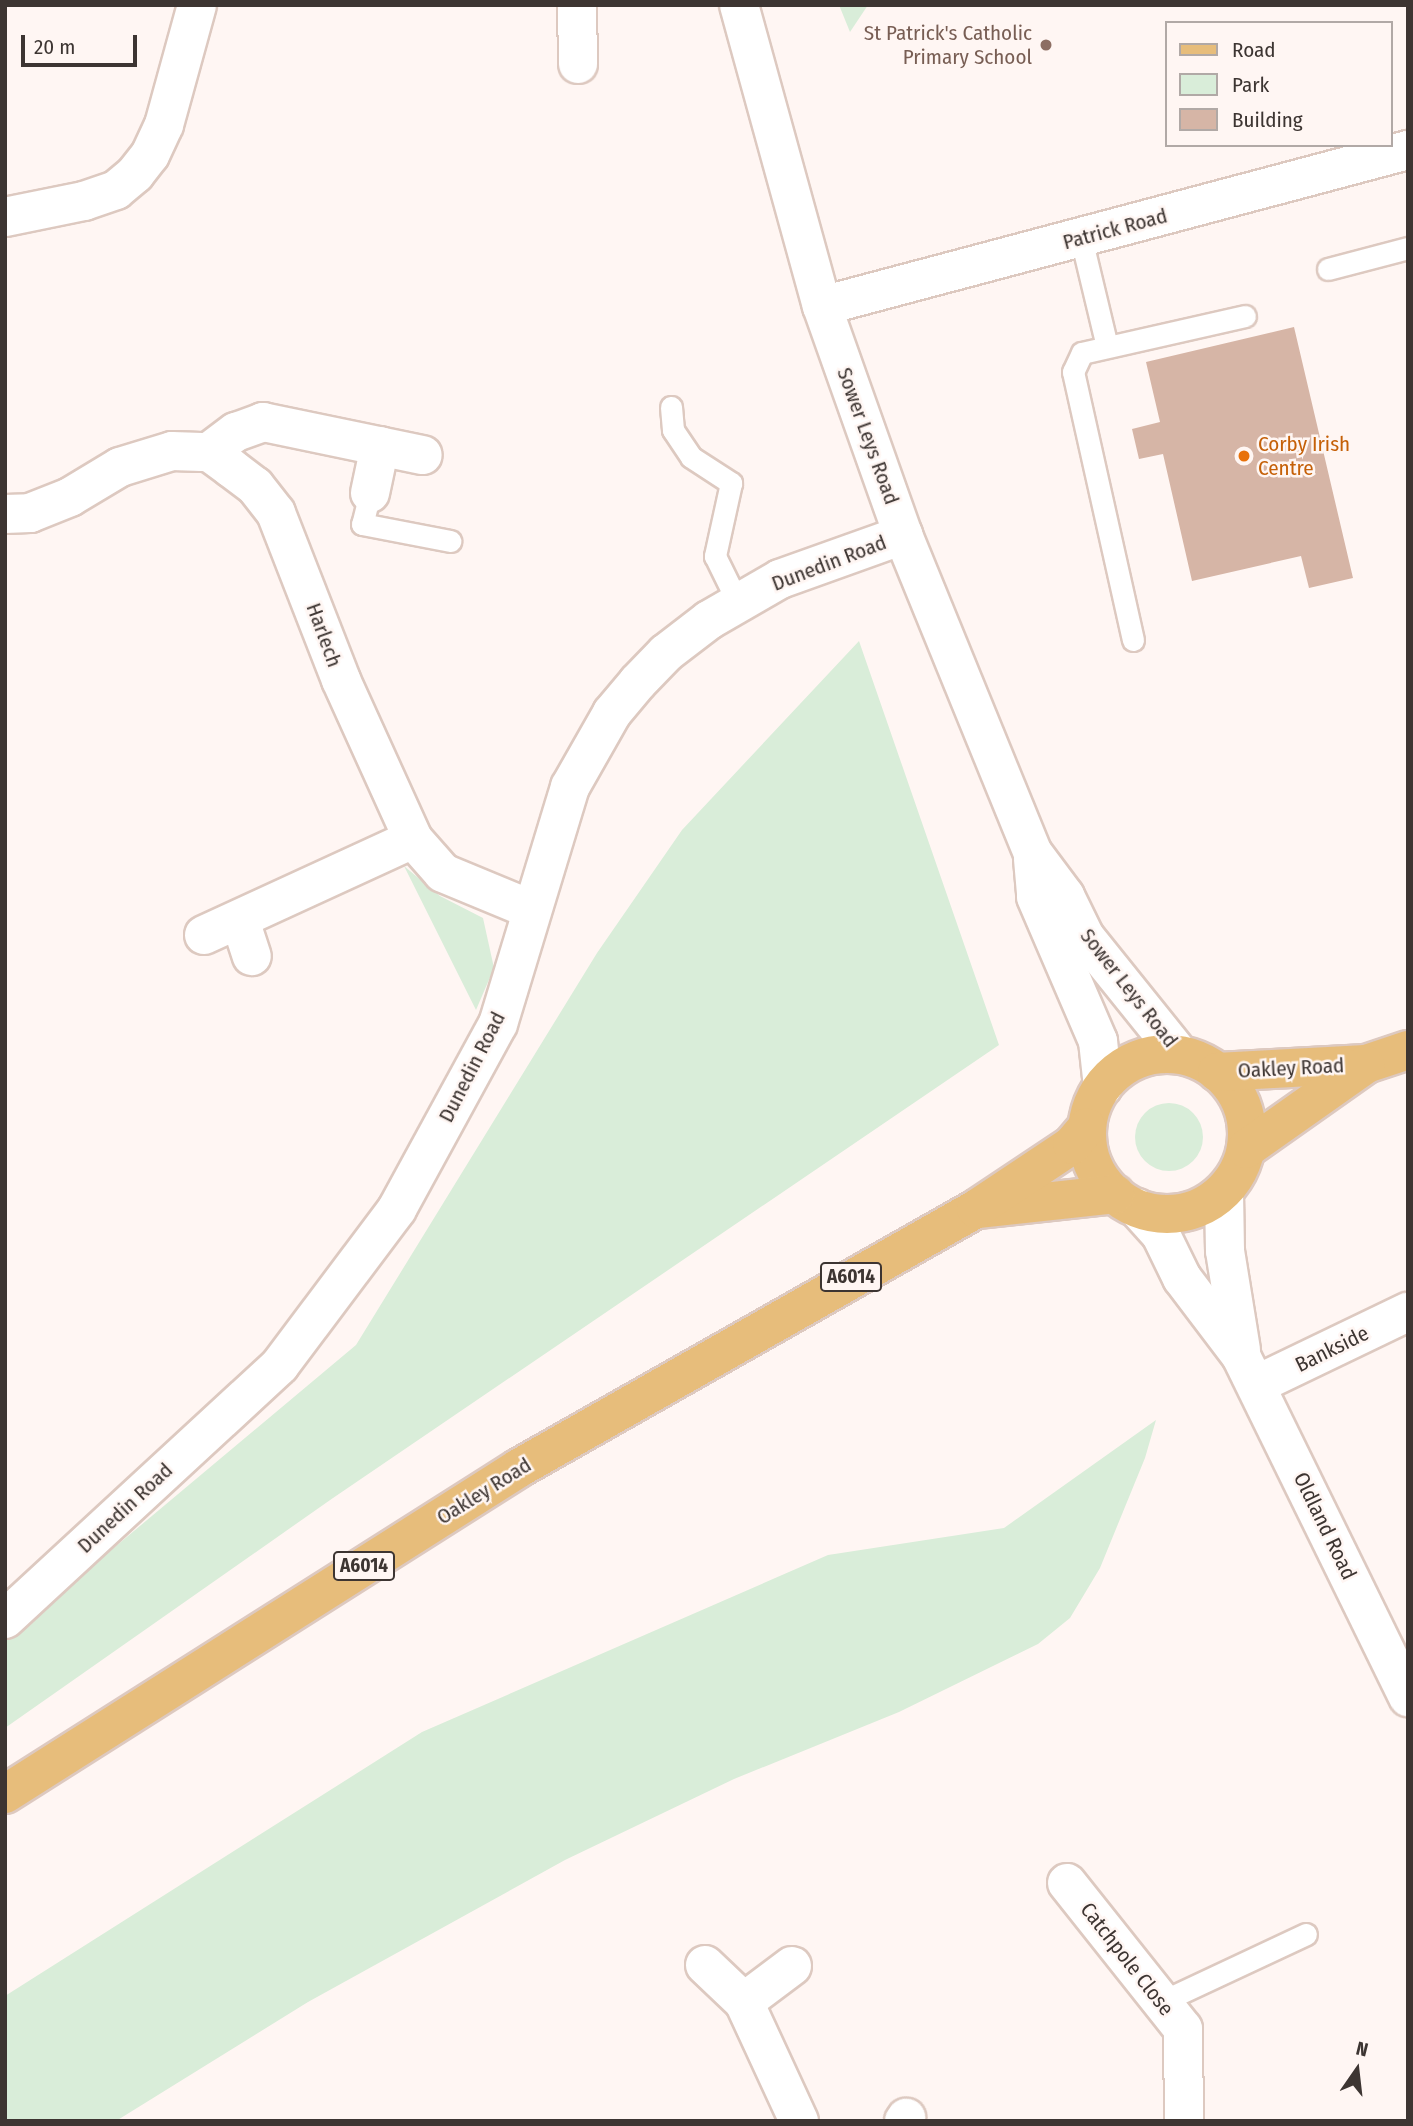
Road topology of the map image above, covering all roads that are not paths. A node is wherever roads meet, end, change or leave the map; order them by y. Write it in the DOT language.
graph roads {
  1 [pos="197,5"];
  2 [pos="577,5"];
  3 [pos="739,5"];
  4 [pos="578,64"];
  5 [pos="1408,150"];
  6 [pos="5,217"];
  7 [pos="1081,238"];
  8 [pos="1408,248"];
  9 [pos="1328,270"];
  10 [pos="822,306"];
  11 [pos="1245,316"];
  12 [pos="1107,346"];
  13 [pos="671,407"];
  14 [pos="380,446"];
  15 [pos="209,452"];
  16 [pos="423,455"];
  17 [pos="370,493"];
  18 [pos="5,514"];
  19 [pos="903,535"];
  20 [pos="450,541"];
  21 [pos="737,603"];
  22 [pos="1133,640"];
  23 [pos="413,839"];
  24 [pos="1033,853"];
  25 [pos="530,909"];
  26 [pos="240,920"];
  27 [pos="204,935"];
  28 [pos="252,956"];
  29 [pos="1408,1050"];
  30 [pos="1179,1054"];
  31 [pos="1366,1064"];
  32 [pos="1217,1072"];
  33 [pos="1103,1087"];
  34 [pos="1087,1127"];
  35 [pos="1246,1149"];
  36 [pos="1224,1193"];
  37 [pos="1126,1201"];
  38 [pos="976,1209"];
  39 [pos="1408,1312"];
  40 [pos="1249,1370"];
  41 [pos="5,1619"];
  42 [pos="1408,1697"];
  43 [pos="5,1794"];
  44 [pos="1067,1884"];
  45 [pos="1306,1934"];
  46 [pos="705,1965"];
  47 [pos="792,1966"];
  48 [pos="744,2002"];
  49 [pos="1161,2002"];
  50 [pos="799,2121"];
  51 [pos="1184,2121"];
  1 -- 6 [label="street"];
  2 -- 4 [label="street"];
  3 -- 10 [label="street, Sower Leys Road"];
  5 -- 7 [label="street, Patrick Road"];
  7 -- 10 [label="street, Patrick Road"];
  7 -- 12 [label="lane"];
  8 -- 9 [label="lane"];
  10 -- 19 [label="street, Sower Leys Road"];
  11 -- 12 [label="lane"];
  12 -- 22 [label="lane"];
  13 -- 21 [label="lane"];
  14 -- 15 [label="street"];
  14 -- 16 [label="street"];
  14 -- 17 [label="street"];
  15 -- 18 [label="street"];
  15 -- 23 [label="street, Harlech"];
  17 -- 20 [label="lane"];
  19 -- 21 [label="street, Dunedin Road"];
  19 -- 24 [label="street, Sower Leys Road"];
  21 -- 25 [label="street, Dunedin Road"];
  23 -- 25 [label="street, Harlech"];
  23 -- 26 [label="street"];
  24 -- 30 [label="street, Sower Leys Road"];
  24 -- 33 [label="street, Sower Leys Road"];
  25 -- 41 [label="street, Dunedin Road"];
  26 -- 27 [label="street"];
  26 -- 28 [label="street"];
  29 -- 31 [label="main road, Oakley Road"];
  30 -- 32 [label="main road, Oakley Road"];
  30 -- 33 [label="main road, Oakley Road / A6014"];
  31 -- 32 [label="main road, Oakley Road"];
  31 -- 35 [label="main road, Oakley Road"];
  32 -- 35 [label="main road, Oakley Road"];
  33 -- 34 [label="main road, Oakley Road / A6014"];
  34 -- 37 [label="main road, Oakley Road / A6014"];
  34 -- 38 [label="main road, Oakley Road / A6014"];
  35 -- 36 [label="main road, Oakley Road"];
  36 -- 37 [label="main road, Oakley Road / A6014"];
  36 -- 40 [label="street, Oldland Road"];
  37 -- 38 [label="main road, Oakley Road / A6014"];
  37 -- 40 [label="street, Oldland Road"];
  38 -- 43 [label="main road, Oakley Road / A6014"];
  39 -- 40 [label="street, Bankside"];
  40 -- 42 [label="street, Oldland Road"];
  44 -- 49 [label="street, Catchpole Close"];
  45 -- 49 [label="lane"];
  46 -- 48 [label="street"];
  47 -- 48 [label="street"];
  48 -- 50 [label="street"];
  49 -- 51 [label="street, Catchpole Close"];
}
